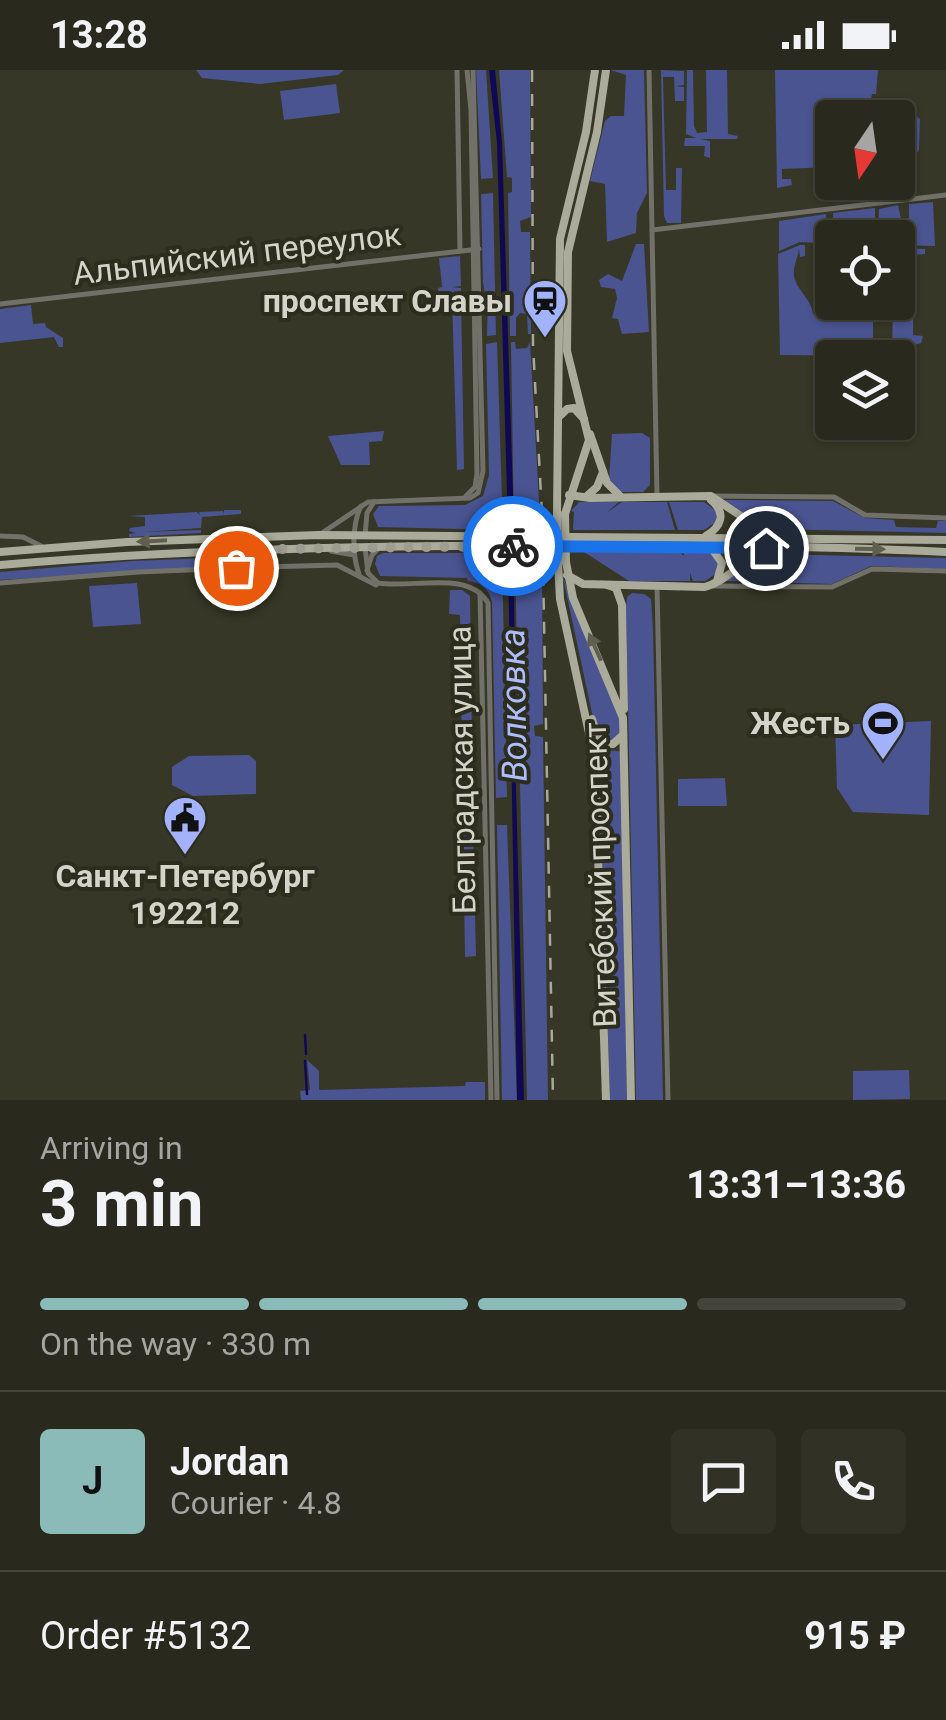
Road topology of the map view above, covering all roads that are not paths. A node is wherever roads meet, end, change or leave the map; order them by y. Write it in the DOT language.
graph roads {
  1 [pos="457,70"];
  2 [pos="470,70"];
  3 [pos="595,70"];
  4 [pos="606,70"];
  5 [pos="648,70"];
  6 [pos="946,194"];
  7 [pos="652,230"];
  8 [pos="476,249"];
  9 [pos="460,251"];
  10 [pos="0,304"];
  11 [pos="559,417"];
  12 [pos="587,426"];
  13 [pos="559,451"];
  14 [pos="603,472"];
  15 [pos="569,495"];
  16 [pos="586,496"];
  17 [pos="622,496"];
  18 [pos="657,496"];
  19 [pos="708,497"];
  20 [pos="374,502"];
  21 [pos="361,506"];
  22 [pos="561,514"];
  23 [pos="366,518"];
  24 [pos="946,518"];
  25 [pos="320,534"];
  26 [pos="0,536"];
  27 [pos="705,536"];
  28 [pos="794,536"];
  29 [pos="946,540"];
  30 [pos="383,541"];
  31 [pos="546,541"];
  32 [pos="359,544"];
  33 [pos="710,546"];
  34 [pos="44,548"];
  35 [pos="278,549"];
  36 [pos="794,549"];
  37 [pos="0,552"];
  38 [pos="946,552"];
  39 [pos="562,562"];
  40 [pos="0,565"];
  41 [pos="260,567"];
  42 [pos="356,568"];
  43 [pos="366,568"];
  44 [pos="946,571"];
  45 [pos="567,574"];
  46 [pos="360,576"];
  47 [pos="0,584"];
  48 [pos="386,584"];
  49 [pos="602,584"];
  50 [pos="641,586"];
  51 [pos="657,586"];
  52 [pos="711,586"];
  53 [pos="622,605"];
  54 [pos="584,707"];
  55 [pos="623,718"];
  56 [pos="624,734"];
  57 [pos="494,1100"];
  58 [pos="606,1100"];
  59 [pos="631,1100"];
  60 [pos="668,1100"];
  1 -- 9 [label="street"];
  2 -- 8 [label="street"];
  3 -- 11 [label="main road, Витебский проспект"];
  4 -- 12 [label="main road, Витебский проспект"];
  5 -- 7 [label="street"];
  6 -- 7 [label="street"];
  7 -- 18 [label="street"];
  8 -- 9 [label="street, Альпийский переулок"];
  8 -- 20 [label="street"];
  9 -- 10 [label="street, Альпийский переулок"];
  11 -- 12 [label="main road"];
  11 -- 13 [label="main road, Витебский проспект"];
  12 -- 14 [label="main road"];
  12 -- 15 [label="main road, Витебский проспект"];
  13 -- 15 [label="main road"];
  13 -- 22 [label="main road, Витебский проспект"];
  14 -- 16 [label="main road"];
  14 -- 17 [label="main road"];
  15 -- 16 [label="main road"];
  15 -- 22 [label="main road, Витебский проспект"];
  16 -- 17 [label="main road"];
  17 -- 18 [label="main road"];
  18 -- 19 [label="main road"];
  19 -- 24 [label="street"];
  19 -- 27 [label="main road"];
  19 -- 28 [label="main road"];
  20 -- 21 [label="street"];
  20 -- 23 [label="street"];
  21 -- 25 [label="street"];
  21 -- 32 [label="street"];
  22 -- 39 [label="main road, Витебский проспект, bridge"];
  23 -- 30 [label="street"];
  23 -- 32 [label="street"];
  25 -- 32 [label="main road"];
  25 -- 34 [label="main road, one-way"];
  26 -- 34 [label="street"];
  27 -- 28 [label="main road"];
  27 -- 31 [label="main road"];
  28 -- 29 [label="main road"];
  30 -- 31 [label="main road"];
  30 -- 32 [label="main road"];
  30 -- 43 [label="street"];
  31 -- 33 [label="main road"];
  32 -- 35 [label="main road"];
  32 -- 42 [label="street"];
  32 -- 43 [label="street"];
  33 -- 36 [label="main road"];
  33 -- 52 [label="main road"];
  34 -- 37 [label="main road"];
  35 -- 40 [label="main road"];
  35 -- 41 [label="street"];
  36 -- 38 [label="main road, one-way"];
  36 -- 52 [label="main road"];
  39 -- 45 [label="main road, Витебский проспект"];
  39 -- 54 [label="main road, Витебский проспект"];
  41 -- 46 [label="street"];
  41 -- 47 [label="street"];
  42 -- 43 [label="street"];
  42 -- 46 [label="street"];
  43 -- 48 [label="street"];
  44 -- 52 [label="street"];
  45 -- 49 [label="main road"];
  55 -- 45 [label="main road, Витебский проспект, one-way"];
  46 -- 48 [label="street"];
  48 -- 57 [label="street, Белградская улица"];
  49 -- 50 [label="main road"];
  49 -- 53 [label="main road"];
  50 -- 51 [label="main road"];
  50 -- 53 [label="main road"];
  51 -- 52 [label="main road"];
  51 -- 60 [label="street, Витебский проспект"];
  53 -- 55 [label="main road"];
  54 -- 56 [label="main road"];
  54 -- 58 [label="main road, Витебский проспект"];
  55 -- 56 [label="main road, Витебский проспект"];
  56 -- 59 [label="main road, Витебский проспект"];
}
